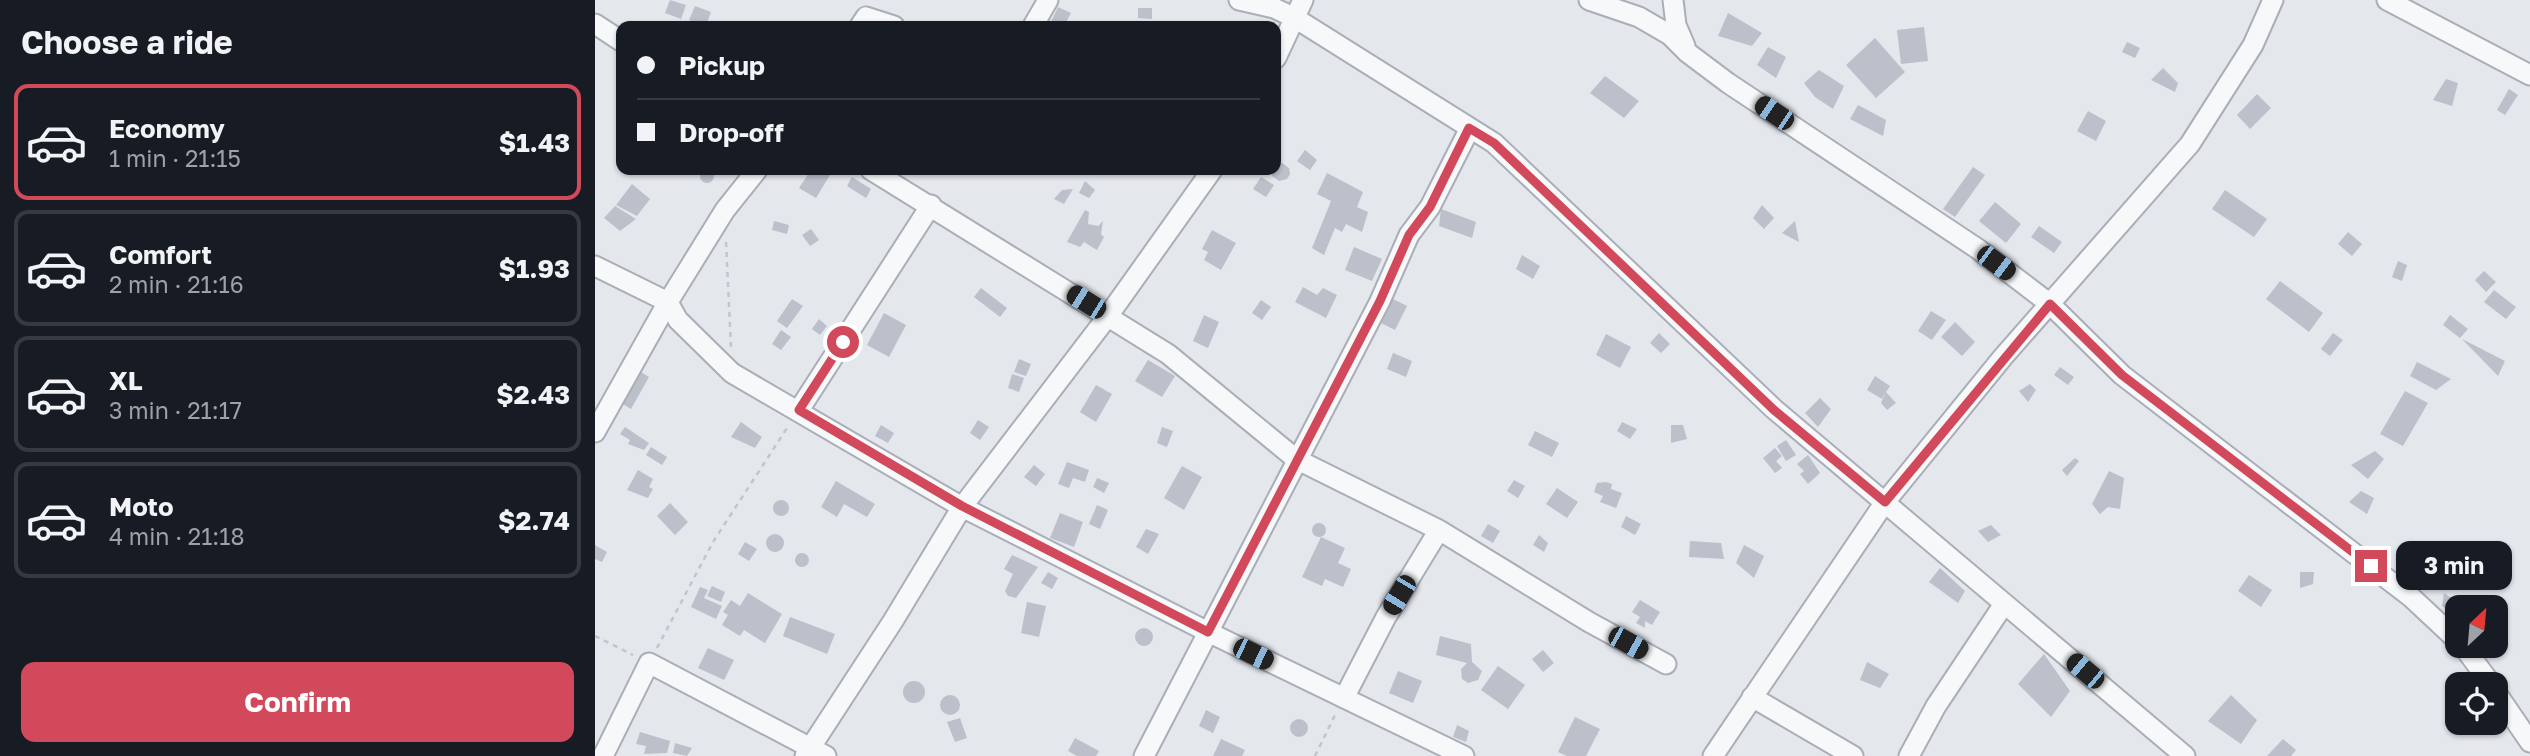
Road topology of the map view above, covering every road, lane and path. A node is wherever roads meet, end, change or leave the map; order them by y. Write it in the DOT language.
graph roads {
  1 [pos="1048,0"];
  2 [pos="1239,0"];
  3 [pos="1589,0"];
  4 [pos="1673,0"];
  5 [pos="2273,0"];
  6 [pos="2387,0"];
  7 [pos="1616,3"];
  8 [pos="1299,9"];
  9 [pos="863,21"];
  10 [pos="878,21"];
  11 [pos="1036,21"];
  12 [pos="595,24"];
  13 [pos="616,38"];
  14 [pos="1281,47"];
  15 [pos="1688,53"];
  16 [pos="2530,75"];
  17 [pos="1469,128"];
  18 [pos="753,175"];
  19 [pos="880,175"];
  20 [pos="1208,175"];
  21 [pos="931,205"];
  22 [pos="725,211"];
  23 [pos="595,266"];
  24 [pos="668,302"];
  25 [pos="2050,304"];
  26 [pos="1108,316"];
  27 [pos="732,373"];
  28 [pos="799,410"];
  29 [pos="595,432"];
  30 [pos="1296,459"];
  31 [pos="1885,502"];
  32 [pos="962,506"];
  33 [pos="1439,530"];
  34 [pos="2004,604"];
  35 [pos="2445,629"];
  36 [pos="1208,632"];
  37 [pos="595,636"];
  38 [pos="649,663"];
  39 [pos="1666,664"];
  40 [pos="1752,697"];
  41 [pos="1343,698"];
  42 [pos="2508,710"];
  43 [pos="2530,742"];
  44 [pos="814,753"];
  45 [pos="603,756"];
  46 [pos="1144,756"];
  47 [pos="1315,756"];
  48 [pos="1464,756"];
  49 [pos="1713,756"];
  50 [pos="1853,756"];
  51 [pos="1909,756"];
  52 [pos="2185,756"];
  1 -- 11 [label="street"];
  2 -- 8 [label="street"];
  3 -- 7 [label="street"];
  4 -- 15 [label="street"];
  5 -- 25 [label="street"];
  6 -- 16 [label="street"];
  7 -- 15 [label="street"];
  8 -- 14 [label="street"];
  8 -- 17 [label="street"];
  9 -- 10 [label="street"];
  12 -- 13 [label="street"];
  15 -- 25 [label="street"];
  17 -- 30 [label="street"];
  17 -- 31 [label="street"];
  18 -- 22 [label="street"];
  19 -- 21 [label="street"];
  20 -- 26 [label="street"];
  21 -- 26 [label="street"];
  21 -- 28 [label="street"];
  22 -- 24 [label="street"];
  22 -- 27 [label="path"];
  23 -- 24 [label="street"];
  24 -- 27 [label="street"];
  24 -- 29 [label="street"];
  25 -- 31 [label="street"];
  25 -- 35 [label="street"];
  26 -- 30 [label="street"];
  26 -- 32 [label="street"];
  27 -- 28 [label="street"];
  28 -- 32 [label="street"];
  28 -- 38 [label="path"];
  30 -- 33 [label="street"];
  30 -- 36 [label="street"];
  31 -- 34 [label="street"];
  31 -- 40 [label="street"];
  32 -- 36 [label="street"];
  32 -- 44 [label="street"];
  33 -- 39 [label="street"];
  33 -- 41 [label="street"];
  34 -- 51 [label="street"];
  34 -- 52 [label="street"];
  36 -- 41 [label="street"];
  36 -- 46 [label="street"];
  37 -- 38 [label="path"];
  38 -- 44 [label="street"];
  38 -- 45 [label="street"];
  40 -- 49 [label="street"];
  40 -- 50 [label="street"];
  41 -- 47 [label="path"];
  41 -- 48 [label="street"];
  42 -- 43 [label="street"];
}
